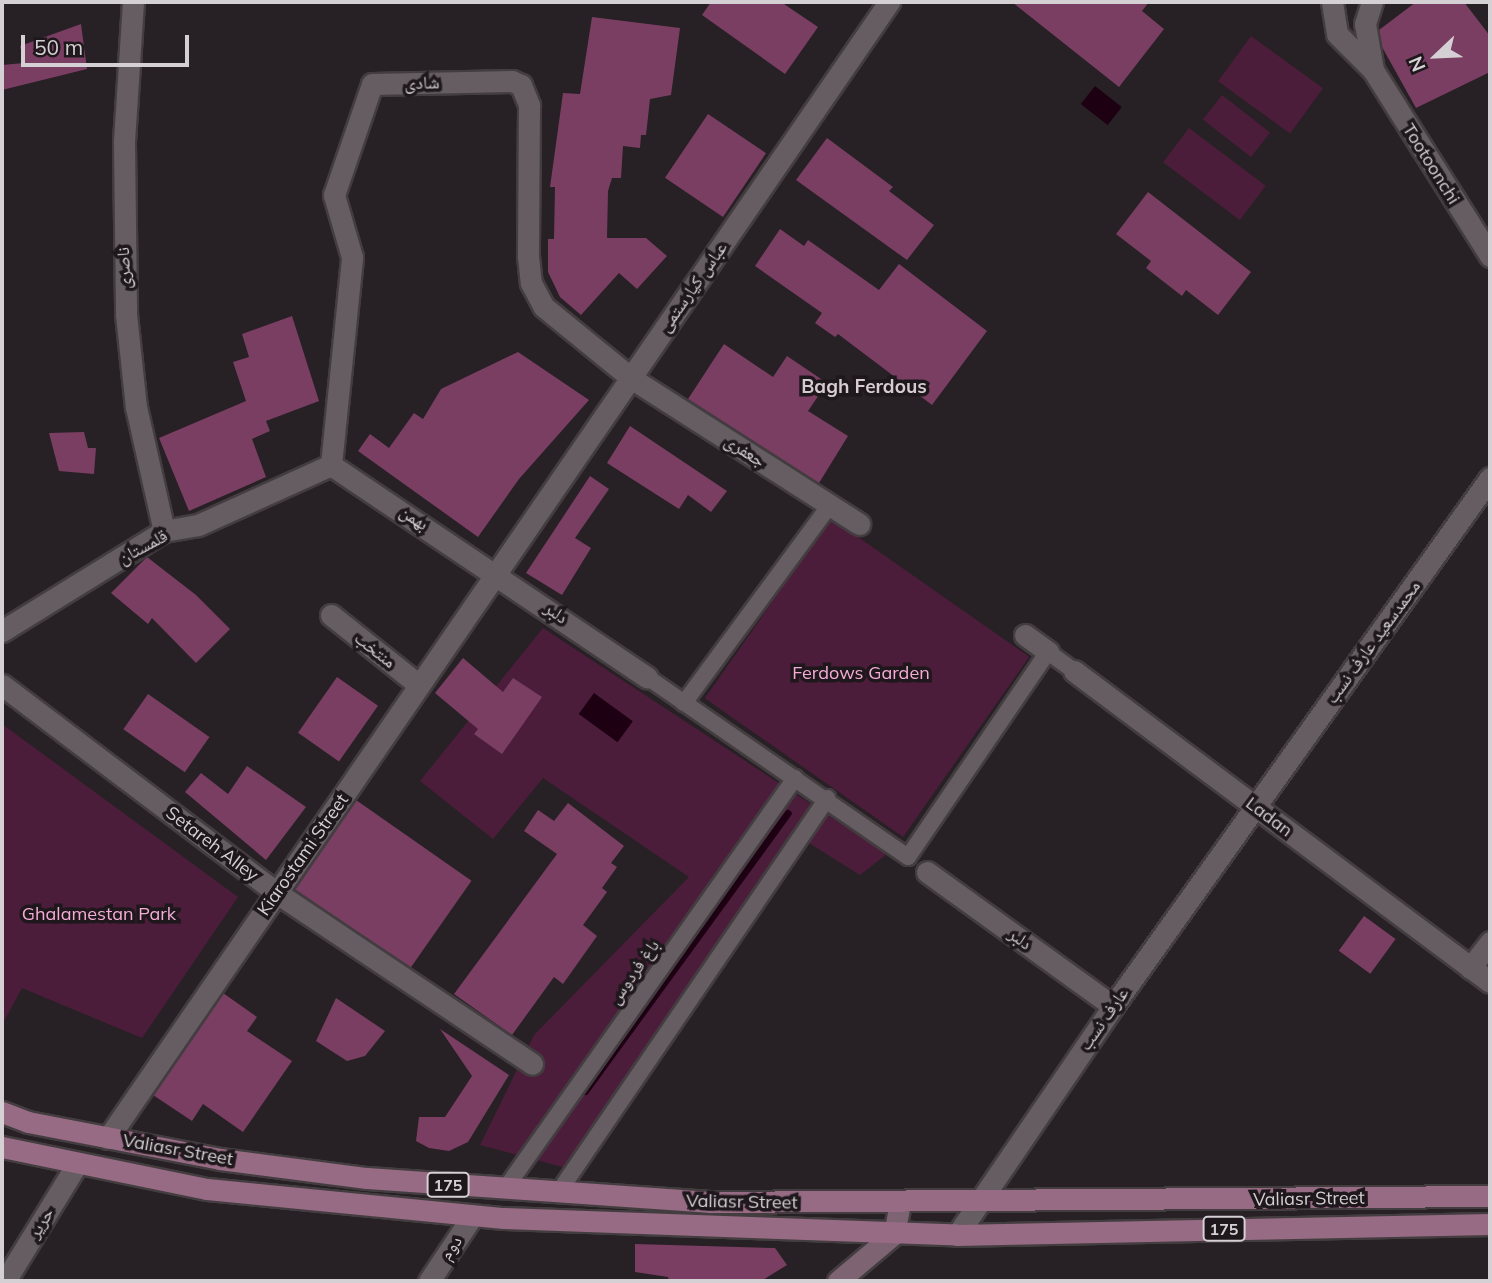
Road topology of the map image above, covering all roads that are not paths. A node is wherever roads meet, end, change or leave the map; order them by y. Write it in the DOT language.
graph roads {
  1 [pos="133,2"];
  2 [pos="889,2"];
  3 [pos="1332,2"];
  4 [pos="1372,2"];
  5 [pos="1373,71"];
  6 [pos="1490,256"];
  7 [pos="631,378"];
  8 [pos="331,465"];
  9 [pos="1490,478"];
  10 [pos="830,505"];
  11 [pos="859,524"];
  12 [pos="164,531"];
  13 [pos="497,572"];
  14 [pos="331,615"];
  15 [pos="2,631"];
  16 [pos="1025,635"];
  17 [pos="1048,652"];
  18 [pos="1073,671"];
  19 [pos="647,677"];
  20 [pos="2,685"];
  21 [pos="419,685"];
  22 [pos="684,703"];
  23 [pos="795,778"];
  24 [pos="827,798"];
  25 [pos="1255,806"];
  26 [pos="908,857"];
  27 [pos="927,872"];
  28 [pos="276,892"];
  29 [pos="1490,942"];
  30 [pos="1470,968"];
  31 [pos="1490,982"];
  32 [pos="1113,1006"];
  33 [pos="532,1064"];
  34 [pos="2,1112"];
  35 [pos="108,1138"];
  36 [pos="2,1147"];
  37 [pos="77,1164"];
  38 [pos="505,1189"];
  39 [pos="558,1193"];
  40 [pos="1490,1196"];
  41 [pos="975,1203"];
  42 [pos="900,1204"];
  43 [pos="473,1215"];
  44 [pos="1490,1224"];
  45 [pos="894,1234"];
  46 [pos="957,1235"];
  47 [pos="5,1281"];
  48 [pos="429,1281"];
  49 [pos="838,1281"];
  1 -- 12 [label="street, ناصری"];
  2 -- 7 [label="street, عباس کیارستمی"];
  3 -- 5 [label="street"];
  4 -- 5 [label="street"];
  5 -- 6 [label="street, Tootoonchi"];
  7 -- 8 [label="street, شادی"];
  7 -- 10 [label="street, جعفری"];
  7 -- 13 [label="street, عباس کیارستمی"];
  8 -- 12 [label="street, قلمستان"];
  8 -- 13 [label="street, بهمن"];
  9 -- 25 [label="street, محمدسعید عارف نسب"];
  10 -- 11 [label="street, جعفری"];
  10 -- 22 [label="street"];
  12 -- 15 [label="street, قلمستان"];
  13 -- 19 [label="street, دلبر"];
  13 -- 21 [label="street, Kiarostami Street"];
  14 -- 21 [label="street, منتخب"];
  16 -- 17 [label="street"];
  17 -- 18 [label="street, Ladan"];
  17 -- 26 [label="street"];
  18 -- 25 [label="street, Ladan"];
  19 -- 22 [label="street, دلبر"];
  20 -- 28 [label="street, Setareh Alley"];
  21 -- 28 [label="street, Kiarostami Street"];
  22 -- 23 [label="street, دلبر"];
  23 -- 24 [label="street, دلبر"];
  23 -- 38 [label="street, باغ فردوس"];
  24 -- 26 [label="street, دلبر"];
  24 -- 39 [label="street"];
  25 -- 30 [label="street, Ladan"];
  25 -- 32 [label="street, عارف نسب"];
  26 -- 27 [label="street, دلبر"];
  27 -- 32 [label="street, دلبر"];
  28 -- 33 [label="street, Setareh Alley"];
  28 -- 35 [label="street, Kiarostami Street"];
  29 -- 30 [label="street"];
  30 -- 31 [label="street, Ladan"];
  32 -- 41 [label="street, عارف نسب"];
  34 -- 35 [label="main road, Valiasr Street / 175"];
  35 -- 38 [label="main road, Valiasr Street / 175"];
  36 -- 37 [label="main road, Valiasr Street / 175"];
  37 -- 43 [label="main road, Valiasr Street / 175"];
  37 -- 47 [label="street, حریر"];
  38 -- 39 [label="main road, Valiasr Street / 175"];
  39 -- 42 [label="main road, Valiasr Street / 175"];
  40 -- 41 [label="main road, Valiasr Street / 175"];
  41 -- 42 [label="main road, Valiasr Street / 175"];
  41 -- 46 [label="street, عارف نسب"];
  42 -- 45 [label="main road"];
  43 -- 45 [label="main road, Valiasr Street / 175"];
  43 -- 48 [label="street, دوم"];
  44 -- 46 [label="main road, Valiasr Street / 175"];
  45 -- 46 [label="main road, Valiasr Street / 175"];
  45 -- 49 [label="main road"];
}
